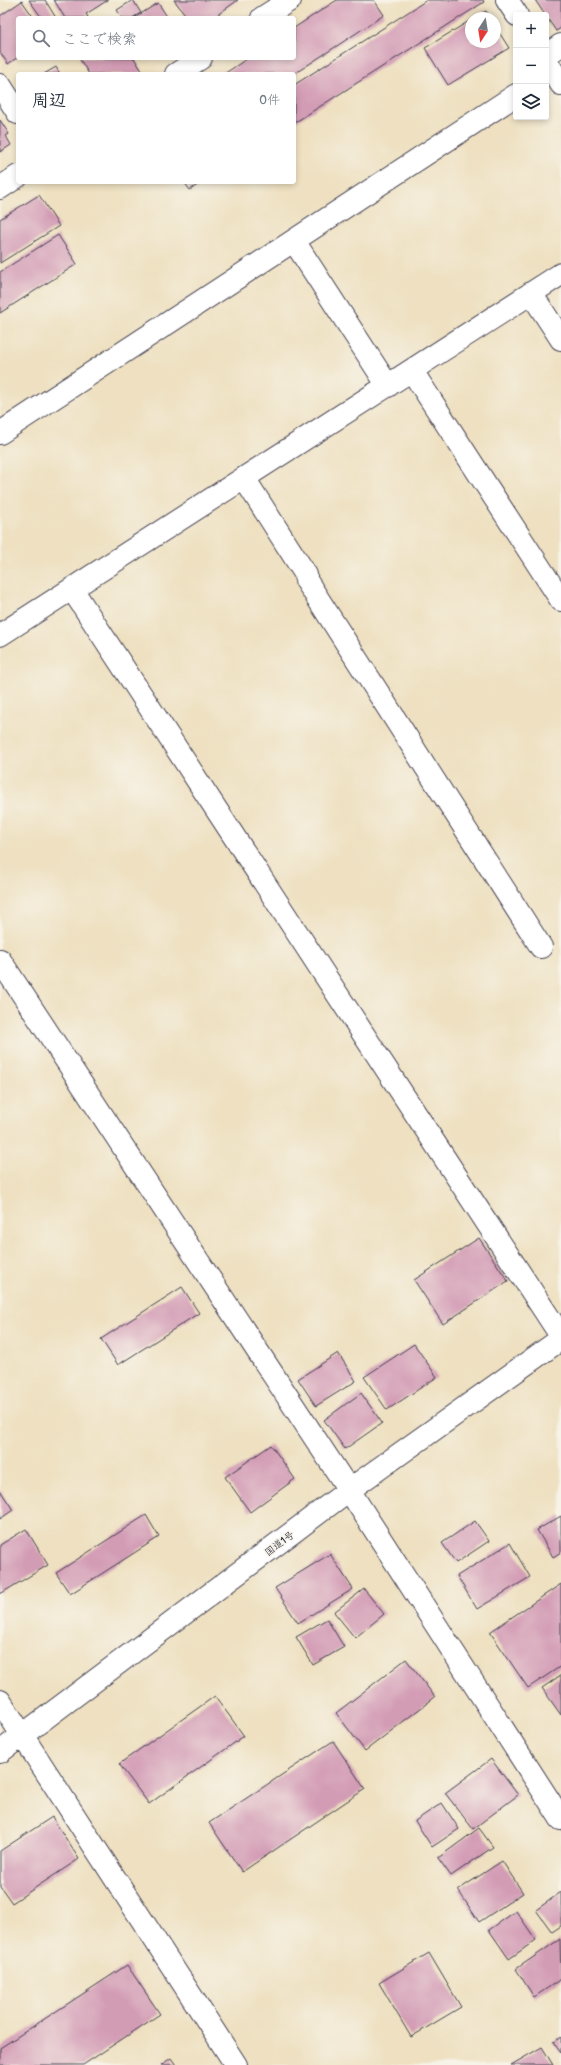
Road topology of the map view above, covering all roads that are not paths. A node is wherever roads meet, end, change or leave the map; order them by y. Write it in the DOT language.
graph roads {
  1 [pos="290,0"];
  2 [pos="507,0"];
  3 [pos="515,12"];
  4 [pos="265,16"];
  5 [pos="561,45"];
  6 [pos="198,60"];
  7 [pos="550,69"];
  8 [pos="179,72"];
  9 [pos="0,85"];
  10 [pos="513,97"];
  11 [pos="16,110"];
  12 [pos="16,177"];
  13 [pos="0,188"];
  14 [pos="294,241"];
  15 [pos="561,274"];
  16 [pos="531,293"];
  17 [pos="561,339"];
  18 [pos="412,371"];
  19 [pos="388,386"];
  20 [pos="0,433"];
  21 [pos="244,478"];
  22 [pos="72,589"];
  23 [pos="561,600"];
  24 [pos="0,635"];
  25 [pos="541,947"];
  26 [pos="0,960"];
  27 [pos="561,1337"];
  28 [pos="349,1490"];
  29 [pos="0,1701"];
  30 [pos="22,1735"];
  31 [pos="0,1752"];
  32 [pos="561,1819"];
  33 [pos="236,2065"];
  1 -- 4 [label="main road"];
  2 -- 3 [label="main road"];
  5 -- 7 [label="main road"];
  6 -- 8 [label="main road"];
  9 -- 11 [label="main road"];
  10 -- 14 [label="main road"];
  12 -- 13 [label="main road"];
  14 -- 19 [label="main road"];
  14 -- 20 [label="main road"];
  15 -- 16 [label="main road"];
  16 -- 17 [label="main road"];
  16 -- 18 [label="main road"];
  18 -- 19 [label="main road"];
  18 -- 23 [label="main road"];
  19 -- 21 [label="main road"];
  21 -- 22 [label="main road"];
  21 -- 25 [label="main road"];
  22 -- 24 [label="main road"];
  22 -- 27 [label="main road"];
  26 -- 28 [label="main road"];
  27 -- 28 [label="main road, 国道1号"];
  28 -- 30 [label="main road, 国道1号"];
  28 -- 32 [label="main road"];
  29 -- 30 [label="main road"];
  30 -- 31 [label="main road, 国道1号"];
  30 -- 33 [label="main road"];
}
